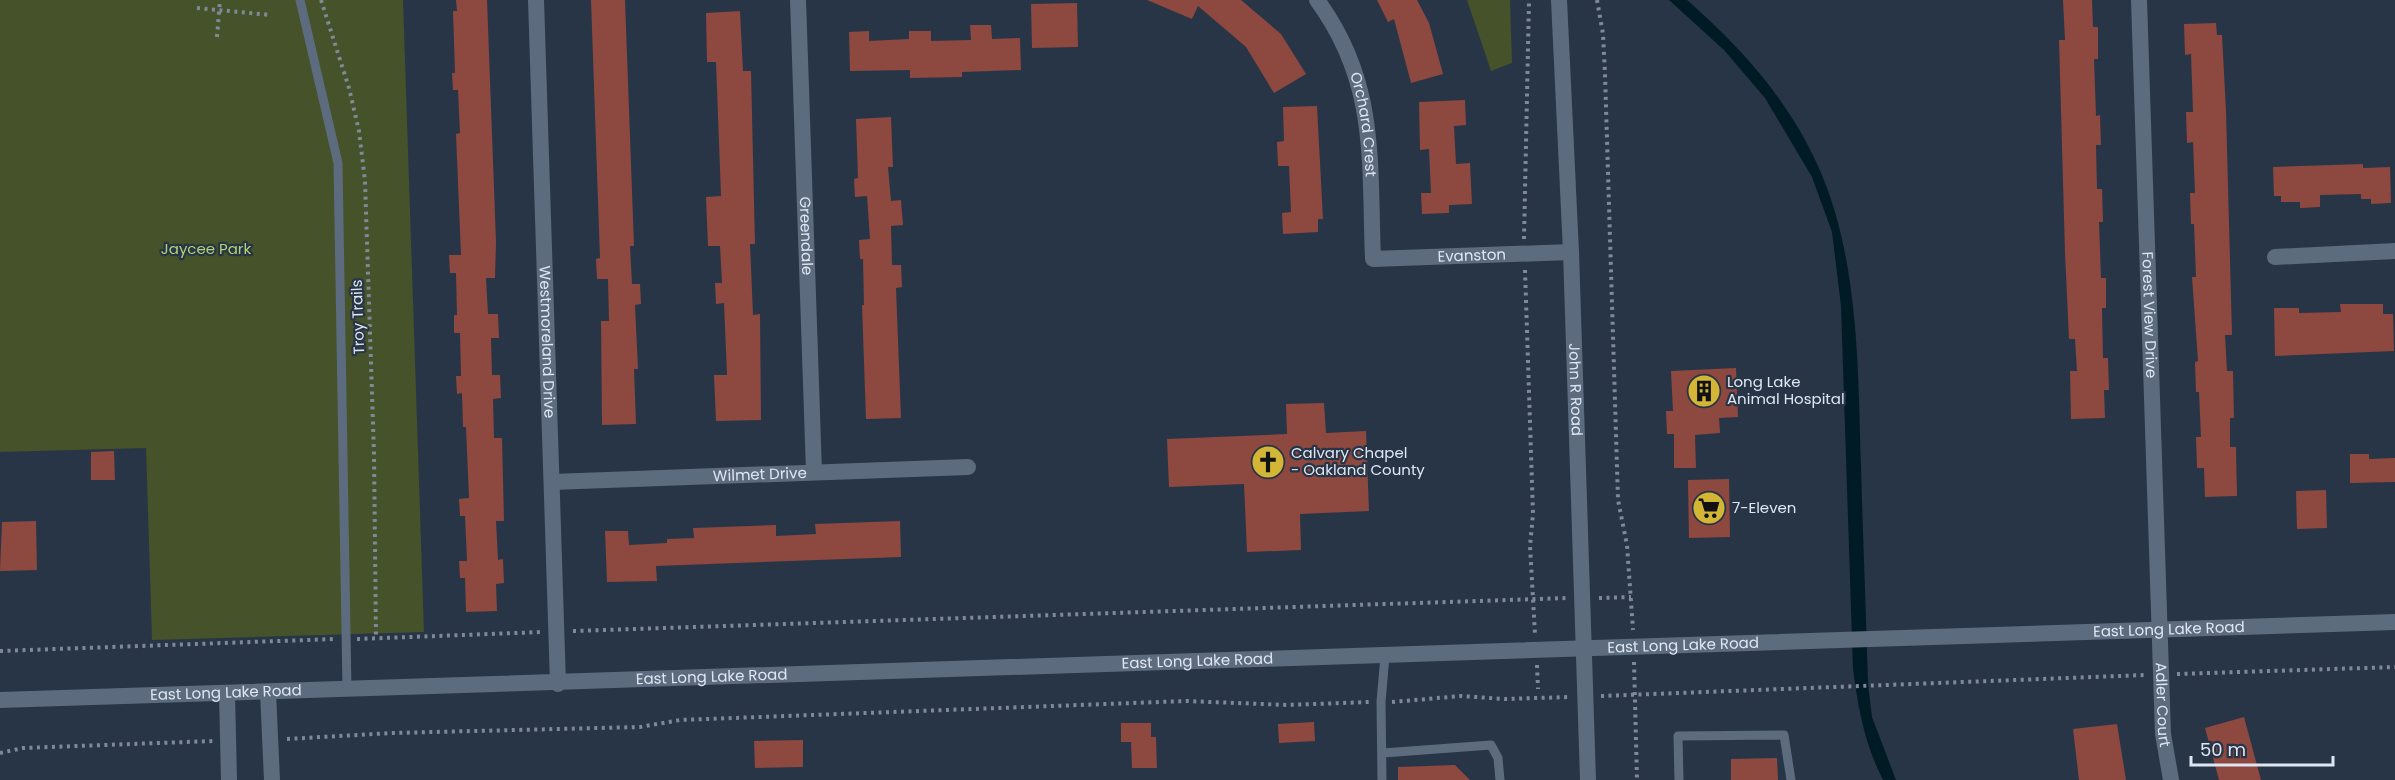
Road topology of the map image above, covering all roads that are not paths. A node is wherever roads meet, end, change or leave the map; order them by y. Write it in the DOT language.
graph roads {
  1 [pos="300,0"];
  2 [pos="536,0"];
  3 [pos="798,0"];
  4 [pos="1317,0"];
  5 [pos="1559,0"];
  6 [pos="2139,0"];
  7 [pos="2395,250"];
  8 [pos="1571,252"];
  9 [pos="2275,257"];
  10 [pos="1372,259"];
  11 [pos="968,467"];
  12 [pos="814,472"];
  13 [pos="552,482"];
  14 [pos="2395,621"];
  15 [pos="2160,629"];
  16 [pos="1585,648"];
  17 [pos="1384,656"];
  18 [pos="558,684"];
  19 [pos="347,690"];
  20 [pos="268,692"];
  21 [pos="226,693"];
  22 [pos="0,700"];
  23 [pos="1383,753"];
  24 [pos="229,780"];
  25 [pos="272,780"];
  26 [pos="1382,780"];
  27 [pos="1500,780"];
  28 [pos="1588,780"];
  29 [pos="1679,780"];
  30 [pos="1791,780"];
  31 [pos="2171,780"];
  1 -- 19 [label="lane"];
  2 -- 13 [label="main road, Westmoreland Drive"];
  3 -- 12 [label="main road, Greendale"];
  4 -- 10 [label="main road, Orchard Crest"];
  5 -- 8 [label="main road, John R Road"];
  6 -- 15 [label="main road, Forest View Drive"];
  7 -- 9 [label="main road"];
  8 -- 10 [label="main road, Evanston"];
  8 -- 16 [label="main road, John R Road"];
  11 -- 12 [label="main road, Wilmet Drive"];
  12 -- 13 [label="main road, Wilmet Drive"];
  13 -- 18 [label="main road, Westmoreland Drive"];
  14 -- 15 [label="main road, East Long Lake Road"];
  15 -- 16 [label="main road, East Long Lake Road"];
  15 -- 31 [label="main road, Adler Court"];
  16 -- 17 [label="main road, East Long Lake Road"];
  16 -- 28 [label="main road, John R Road"];
  17 -- 18 [label="main road, East Long Lake Road"];
  17 -- 23 [label="lane"];
  18 -- 19 [label="main road, East Long Lake Road"];
  19 -- 20 [label="main road, East Long Lake Road"];
  20 -- 21 [label="main road, East Long Lake Road"];
  20 -- 25 [label="main road"];
  21 -- 22 [label="main road, East Long Lake Road"];
  21 -- 24 [label="main road"];
  23 -- 26 [label="lane"];
  23 -- 27 [label="lane"];
  29 -- 30 [label="lane"];
}
